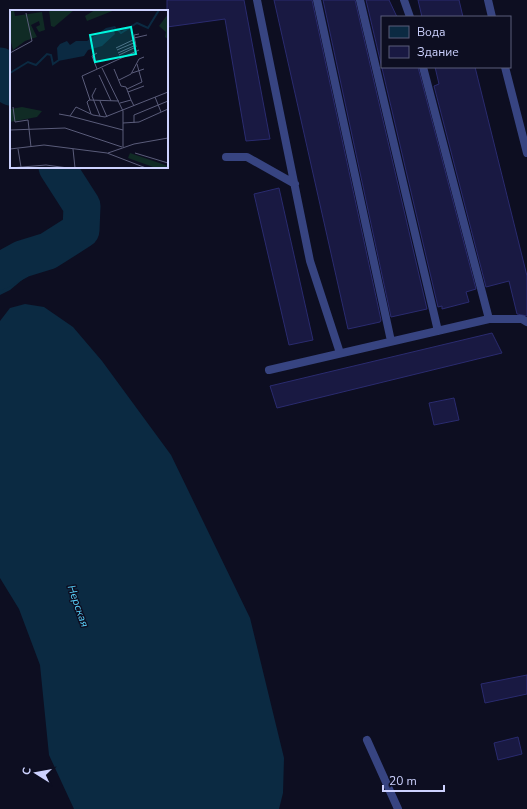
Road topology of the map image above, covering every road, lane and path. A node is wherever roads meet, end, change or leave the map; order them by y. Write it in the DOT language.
graph roads {
  1 [pos="257,0"];
  2 [pos="317,0"];
  3 [pos="360,0"];
  4 [pos="404,0"];
  5 [pos="488,0"];
  6 [pos="410,16"];
  7 [pos="492,16"];
  8 [pos="423,68"];
  9 [pos="505,68"];
  10 [pos="527,153"];
  11 [pos="226,157"];
  12 [pos="295,184"];
  13 [pos="489,319"];
  14 [pos="527,322"];
  15 [pos="438,331"];
  16 [pos="392,341"];
  17 [pos="340,353"];
  18 [pos="269,370"];
  19 [pos="367,740"];
  20 [pos="398,809"];
  1 -- 12 [label="lane"];
  2 -- 16 [label="lane"];
  3 -- 15 [label="lane"];
  4 -- 6 [label="lane"];
  5 -- 7 [label="lane"];
  8 -- 13 [label="lane"];
  9 -- 10 [label="lane"];
  11 -- 12 [label="lane"];
  12 -- 17 [label="lane"];
  13 -- 14 [label="lane"];
  13 -- 15 [label="lane"];
  15 -- 16 [label="lane"];
  16 -- 17 [label="lane"];
  17 -- 18 [label="lane"];
  19 -- 20 [label="lane"];
}
